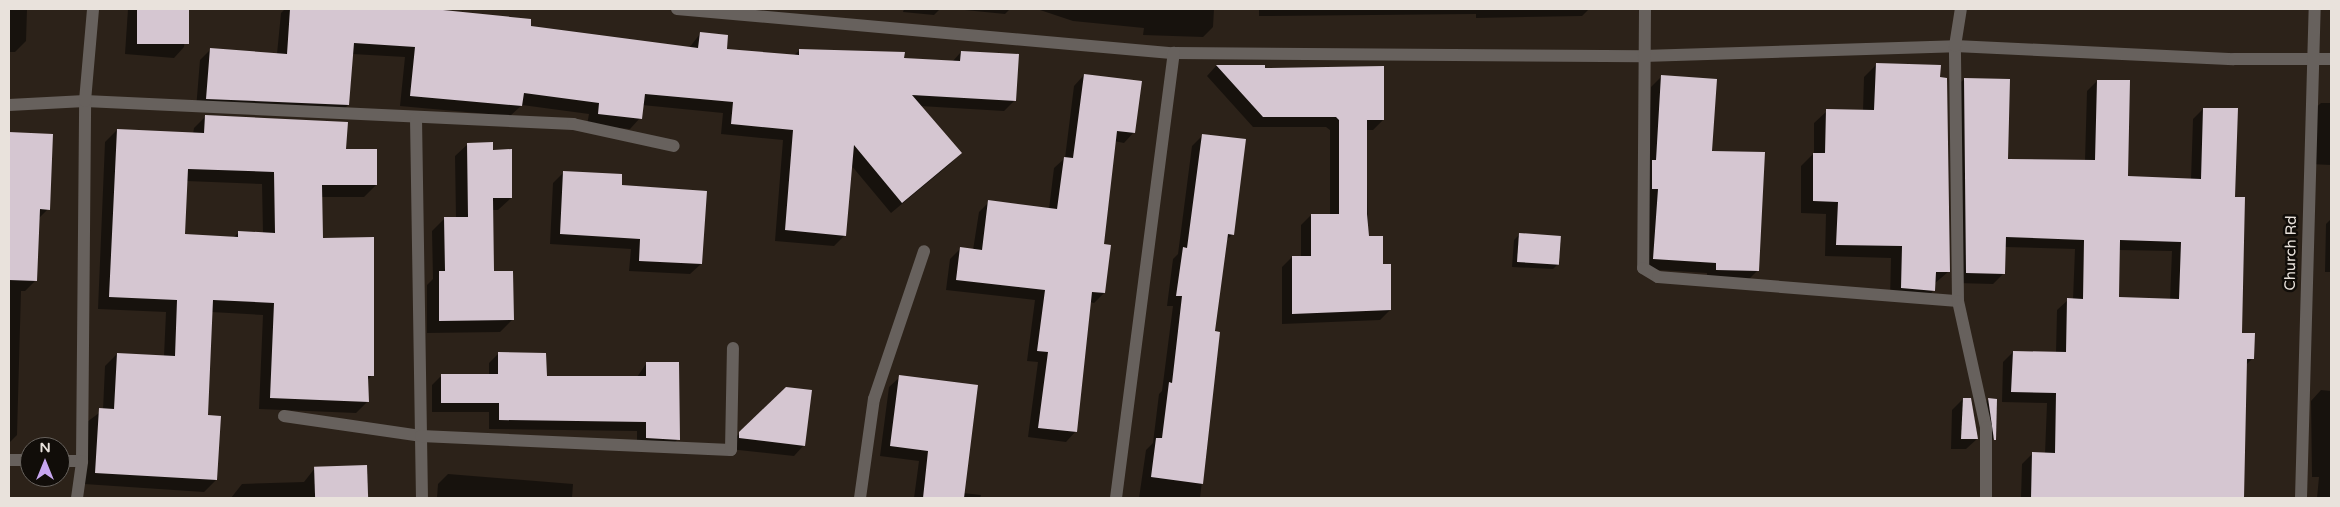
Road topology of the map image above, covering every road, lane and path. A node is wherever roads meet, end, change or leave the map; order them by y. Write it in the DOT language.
graph roads {
  1 [pos="93,9"];
  2 [pos="677,9"];
  3 [pos="1645,9"];
  4 [pos="1962,9"];
  5 [pos="2315,9"];
  6 [pos="1955,46"];
  7 [pos="1174,53"];
  8 [pos="1643,56"];
  9 [pos="2312,59"];
  10 [pos="2331,59"];
  11 [pos="85,101"];
  12 [pos="9,105"];
  13 [pos="416,118"];
  14 [pos="674,146"];
  15 [pos="924,251"];
  16 [pos="1958,301"];
  17 [pos="734,348"];
  18 [pos="284,416"];
  19 [pos="421,436"];
  20 [pos="70,461"];
  21 [pos="82,461"];
  22 [pos="77,498"];
  23 [pos="422,498"];
  24 [pos="860,498"];
  25 [pos="1116,498"];
  26 [pos="1986,498"];
  27 [pos="2301,498"];
  1 -- 11 [label="street"];
  2 -- 7 [label="street"];
  3 -- 8 [label="street"];
  4 -- 6 [label="street"];
  5 -- 9 [label="street, Church Rd"];
  6 -- 8 [label="street"];
  6 -- 9 [label="street"];
  6 -- 16 [label="street"];
  7 -- 8 [label="street"];
  7 -- 25 [label="street"];
  8 -- 16 [label="street"];
  9 -- 10 [label="street"];
  9 -- 27 [label="street, Church Rd"];
  11 -- 12 [label="street"];
  11 -- 13 [label="street"];
  11 -- 21 [label="street"];
  13 -- 14 [label="street"];
  13 -- 19 [label="street"];
  15 -- 24 [label="street"];
  16 -- 26 [label="street"];
  17 -- 19 [label="street"];
  18 -- 19 [label="street"];
  19 -- 23 [label="street"];
  20 -- 21 [label="street"];
  21 -- 22 [label="street"];
}
